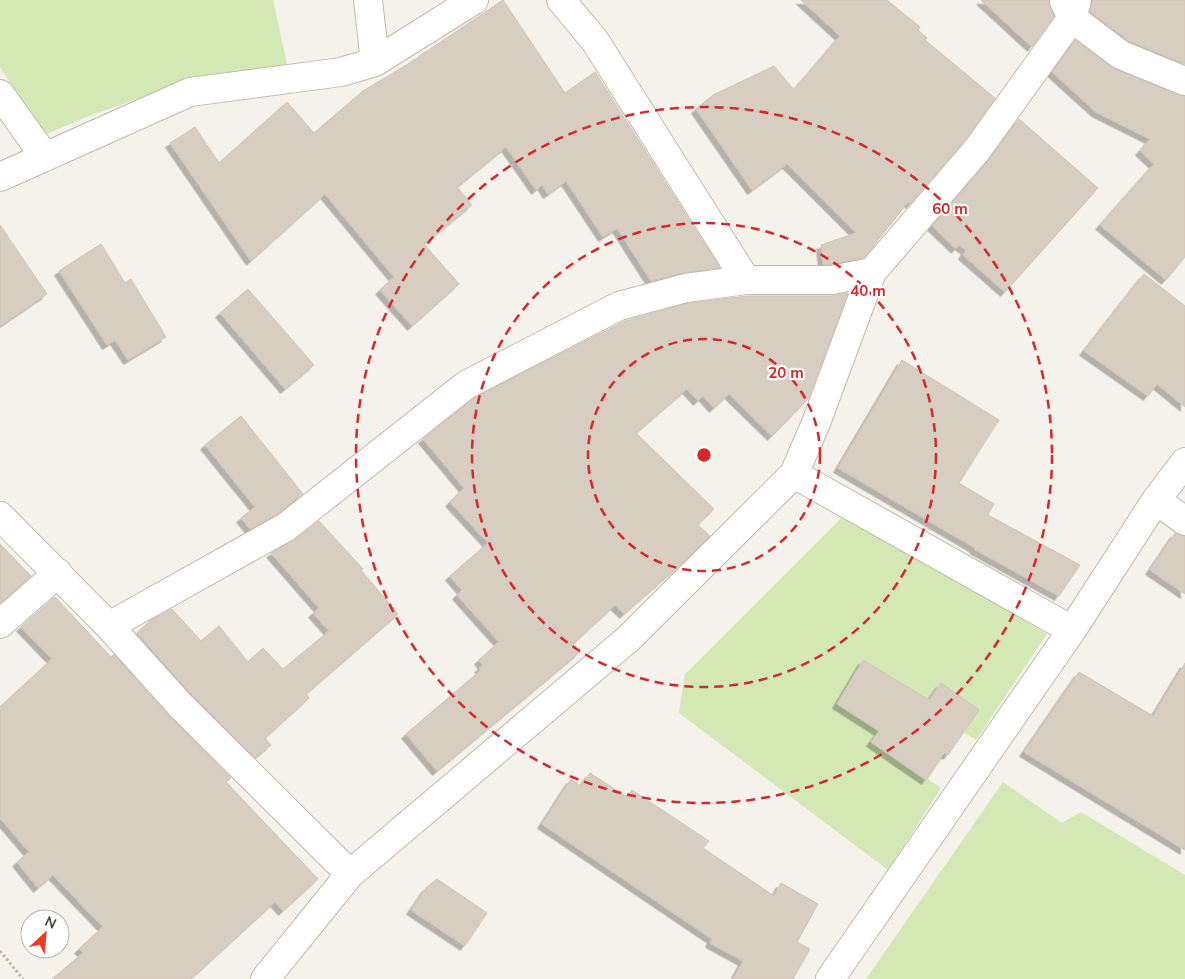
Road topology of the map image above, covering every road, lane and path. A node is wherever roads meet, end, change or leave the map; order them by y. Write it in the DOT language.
graph roads {
  1 [pos="368,0"];
  2 [pos="474,0"];
  3 [pos="561,0"];
  4 [pos="1071,6"];
  5 [pos="375,62"];
  6 [pos="1185,81"];
  7 [pos="0,94"];
  8 [pos="45,157"];
  9 [pos="0,177"];
  10 [pos="872,272"];
  11 [pos="746,280"];
  12 [pos="1185,462"];
  13 [pos="794,474"];
  14 [pos="1156,500"];
  15 [pos="0,516"];
  16 [pos="1185,521"];
  17 [pos="58,574"];
  18 [pos="0,624"];
  19 [pos="108,626"];
  20 [pos="1072,630"];
  21 [pos="350,874"];
  22 [pos="0,951"];
  23 [pos="23,979"];
  24 [pos="265,979"];
  25 [pos="830,979"];
  1 -- 5 [label="street"];
  2 -- 5 [label="street"];
  3 -- 11 [label="street"];
  4 -- 6 [label="street"];
  4 -- 10 [label="street"];
  5 -- 8 [label="street"];
  7 -- 8 [label="street"];
  8 -- 9 [label="street"];
  10 -- 11 [label="street"];
  10 -- 13 [label="street"];
  11 -- 19 [label="street"];
  12 -- 14 [label="street"];
  13 -- 20 [label="street"];
  13 -- 21 [label="street"];
  14 -- 16 [label="street"];
  14 -- 20 [label="street"];
  15 -- 17 [label="street"];
  17 -- 18 [label="street"];
  17 -- 19 [label="street"];
  19 -- 21 [label="street"];
  20 -- 25 [label="street"];
  21 -- 24 [label="street"];
  22 -- 23 [label="path"];
}
